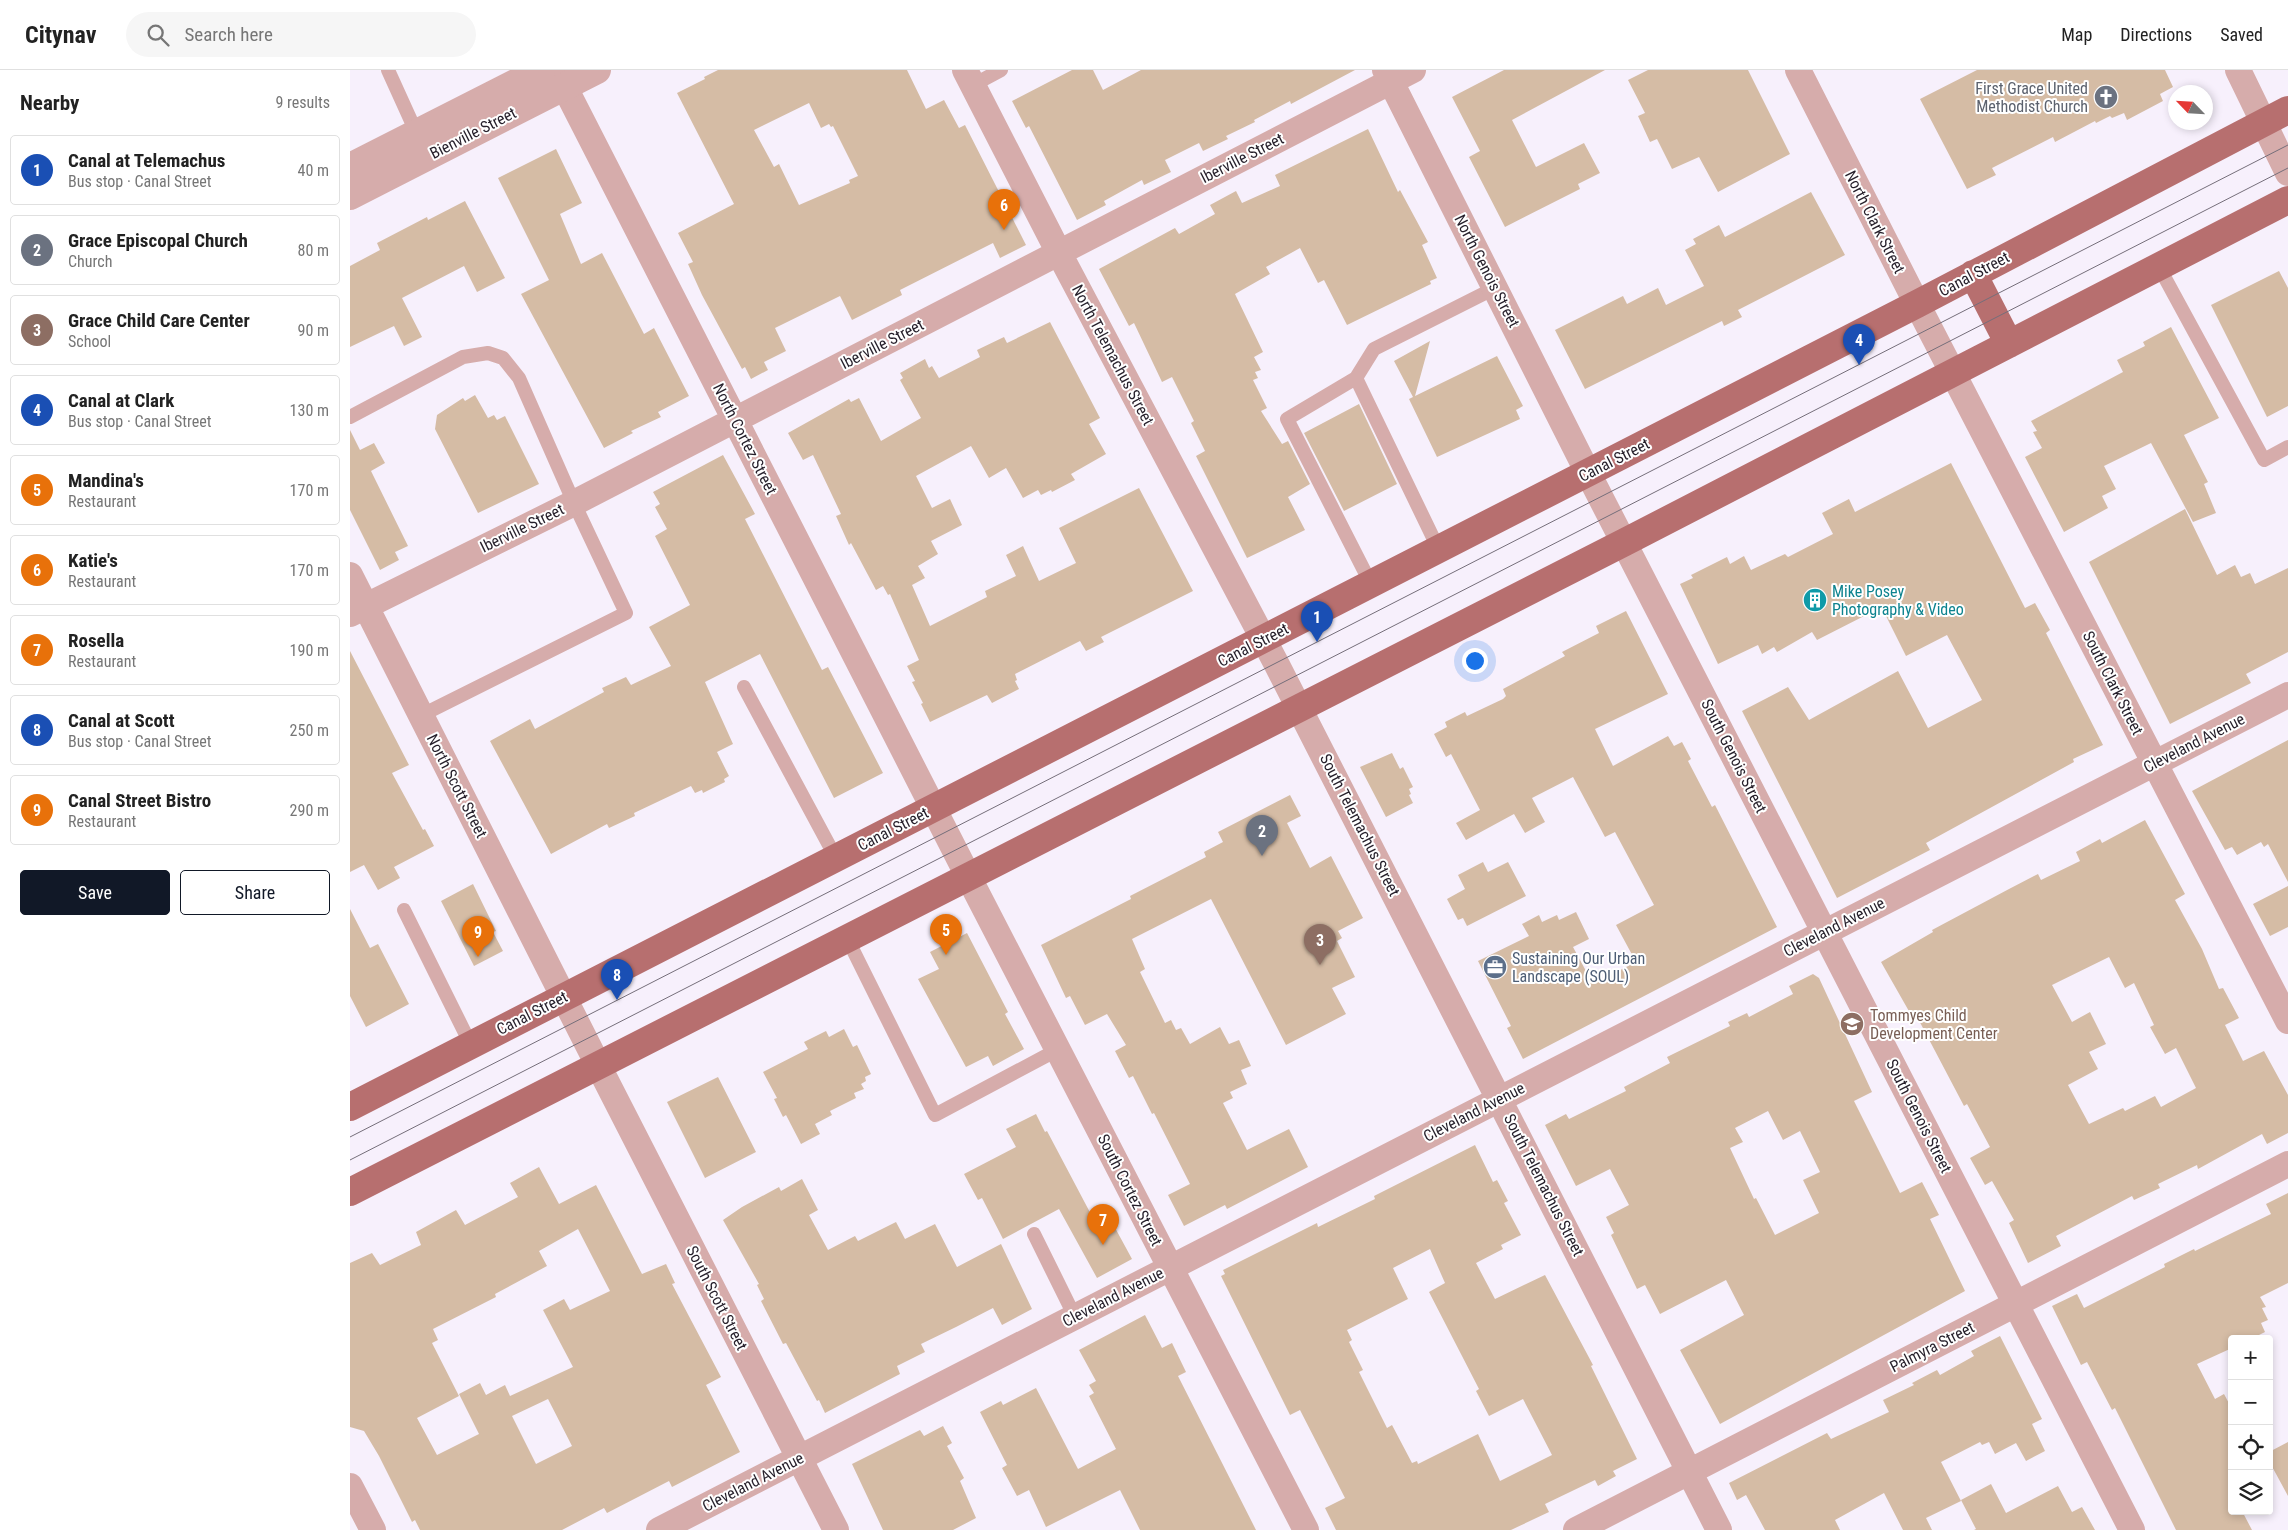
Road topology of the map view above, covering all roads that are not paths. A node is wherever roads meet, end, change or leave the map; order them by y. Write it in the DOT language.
graph roads {
  1 [pos="388,70"];
  2 [pos="541,70"];
  3 [pos="597,70"];
  4 [pos="1001,70"];
  5 [pos="1798,70"];
  6 [pos="2238,70"];
  7 [pos="1396,74"];
  8 [pos="561,78"];
  9 [pos="969,78"];
  10 [pos="2288,110"];
  11 [pos="2264,122"];
  12 [pos="417,134"];
  13 [pos="350,167"];
  14 [pos="2288,173"];
  15 [pos="350,196"];
  16 [pos="2288,200"];
  17 [pos="1059,253"];
  18 [pos="2158,267"];
  19 [pos="1973,274"];
  20 [pos="1495,288"];
  21 [pos="1916,304"];
  22 [pos="2008,344"];
  23 [pos="1952,373"];
  24 [pos="1356,378"];
  25 [pos="350,417"];
  26 [pos="735,420"];
  27 [pos="2288,447"];
  28 [pos="1588,473"];
  29 [pos="574,503"];
  30 [pos="1625,542"];
  31 [pos="1439,550"];
  32 [pos="350,575"];
  33 [pos="1371,584"];
  34 [pos="358,609"];
  35 [pos="1264,639"];
  36 [pos="744,687"];
  37 [pos="2288,695"];
  38 [pos="1300,708"];
  39 [pos="422,715"];
  40 [pos="2155,763"];
  41 [pos="933,808"];
  42 [pos="836,858"];
  43 [pos="968,876"];
  44 [pos="404,910"];
  45 [pos="1825,932"];
  46 [pos="847,938"];
  47 [pos="563,997"];
  48 [pos="2288,1020"];
  49 [pos="471,1045"];
  50 [pos="1057,1050"];
  51 [pos="598,1065"];
  52 [pos="1500,1099"];
  53 [pos="350,1107"];
  54 [pos="2288,1164"];
  55 [pos="350,1192"];
  56 [pos="1034,1234"];
  57 [pos="1170,1268"];
  58 [pos="2016,1304"];
  59 [pos="1075,1317"];
  60 [pos="800,1458"];
  61 [pos="1690,1472"];
  62 [pos="350,1486"];
  63 [pos="373,1530"];
  64 [pos="659,1530"];
  65 [pos="836,1530"];
  66 [pos="1306,1530"];
  67 [pos="1576,1530"];
  68 [pos="1719,1530"];
  69 [pos="2132,1530"];
  1 -- 12 [label="lane"];
  2 -- 12 [label="street, Bienville Street"];
  3 -- 8 [label="street, Bienville Street"];
  4 -- 9 [label="lane"];
  5 -- 21 [label="street, North Clark Street"];
  6 -- 11 [label="street"];
  7 -- 17 [label="street, Iberville Street"];
  7 -- 20 [label="street, North Genois Street"];
  8 -- 15 [label="street, Bienville Street"];
  8 -- 26 [label="street, North Cortez Street"];
  9 -- 17 [label="street, North Telemachus Street"];
  10 -- 11 [label="main road, Canal Street"];
  11 -- 14 [label="street"];
  11 -- 19 [label="main road, Canal Street"];
  12 -- 13 [label="street, Bienville Street"];
  16 -- 18 [label="main road"];
  17 -- 26 [label="street, Iberville Street"];
  17 -- 35 [label="street, North Telemachus Street"];
  18 -- 22 [label="main road"];
  18 -- 27 [label="lane"];
  19 -- 21 [label="main road, Canal Street"];
  19 -- 22 [label="main road"];
  20 -- 24 [label="lane"];
  20 -- 28 [label="street, North Genois Street"];
  21 -- 23 [label="street, North Clark Street"];
  21 -- 28 [label="main road, Canal Street"];
  22 -- 23 [label="main road"];
  23 -- 30 [label="main road"];
  23 -- 40 [label="street, South Clark Street"];
  24 -- 31 [label="lane"];
  24 -- 33 [label="lane"];
  25 -- 29 [label="lane"];
  26 -- 29 [label="street, Iberville Street"];
  26 -- 41 [label="street, North Cortez Street"];
  28 -- 30 [label="street, North Genois Street"];
  28 -- 31 [label="main road, Canal Street"];
  29 -- 34 [label="street, Iberville Street"];
  29 -- 39 [label="lane"];
  30 -- 38 [label="main road"];
  30 -- 45 [label="street, South Genois Street"];
  31 -- 33 [label="main road, Canal Street"];
  32 -- 34 [label="street, North Scott Street"];
  33 -- 35 [label="main road, Canal Street"];
  34 -- 39 [label="street, North Scott Street"];
  35 -- 38 [label="street, North Telemachus Street"];
  35 -- 41 [label="main road, Canal Street"];
  36 -- 42 [label="lane"];
  37 -- 40 [label="street, Cleveland Avenue"];
  38 -- 43 [label="main road"];
  38 -- 52 [label="street, South Telemachus Street"];
  39 -- 47 [label="street, North Scott Street"];
  40 -- 45 [label="street, Cleveland Avenue"];
  40 -- 48 [label="street, South Clark Street"];
  41 -- 42 [label="main road, Canal Street"];
  41 -- 43 [label="street, North Cortez Street"];
  42 -- 47 [label="main road, Canal Street"];
  43 -- 46 [label="main road"];
  43 -- 50 [label="street, South Cortez Street"];
  44 -- 49 [label="lane"];
  45 -- 52 [label="street, Cleveland Avenue"];
  45 -- 58 [label="street, South Genois Street"];
  46 -- 50 [label="lane"];
  46 -- 51 [label="main road"];
  47 -- 49 [label="main road, Canal Street"];
  47 -- 51 [label="street, North Scott Street"];
  49 -- 53 [label="main road, Canal Street"];
  50 -- 57 [label="street, South Cortez Street"];
  51 -- 55 [label="main road"];
  51 -- 60 [label="street, South Scott Street"];
  52 -- 57 [label="street, Cleveland Avenue"];
  52 -- 61 [label="street, South Telemachus Street"];
  54 -- 58 [label="street, Palmyra Street"];
  56 -- 59 [label="lane"];
  57 -- 59 [label="street, Cleveland Avenue"];
  57 -- 66 [label="street, South Cortez Street"];
  58 -- 61 [label="street, Palmyra Street"];
  58 -- 69 [label="street, South Genois Street"];
  59 -- 60 [label="street, Cleveland Avenue"];
  60 -- 64 [label="street, Cleveland Avenue"];
  60 -- 65 [label="street, South Scott Street"];
  61 -- 67 [label="street, Palmyra Street"];
  61 -- 68 [label="street, South Telemachus Street"];
  62 -- 63 [label="street"];
}
